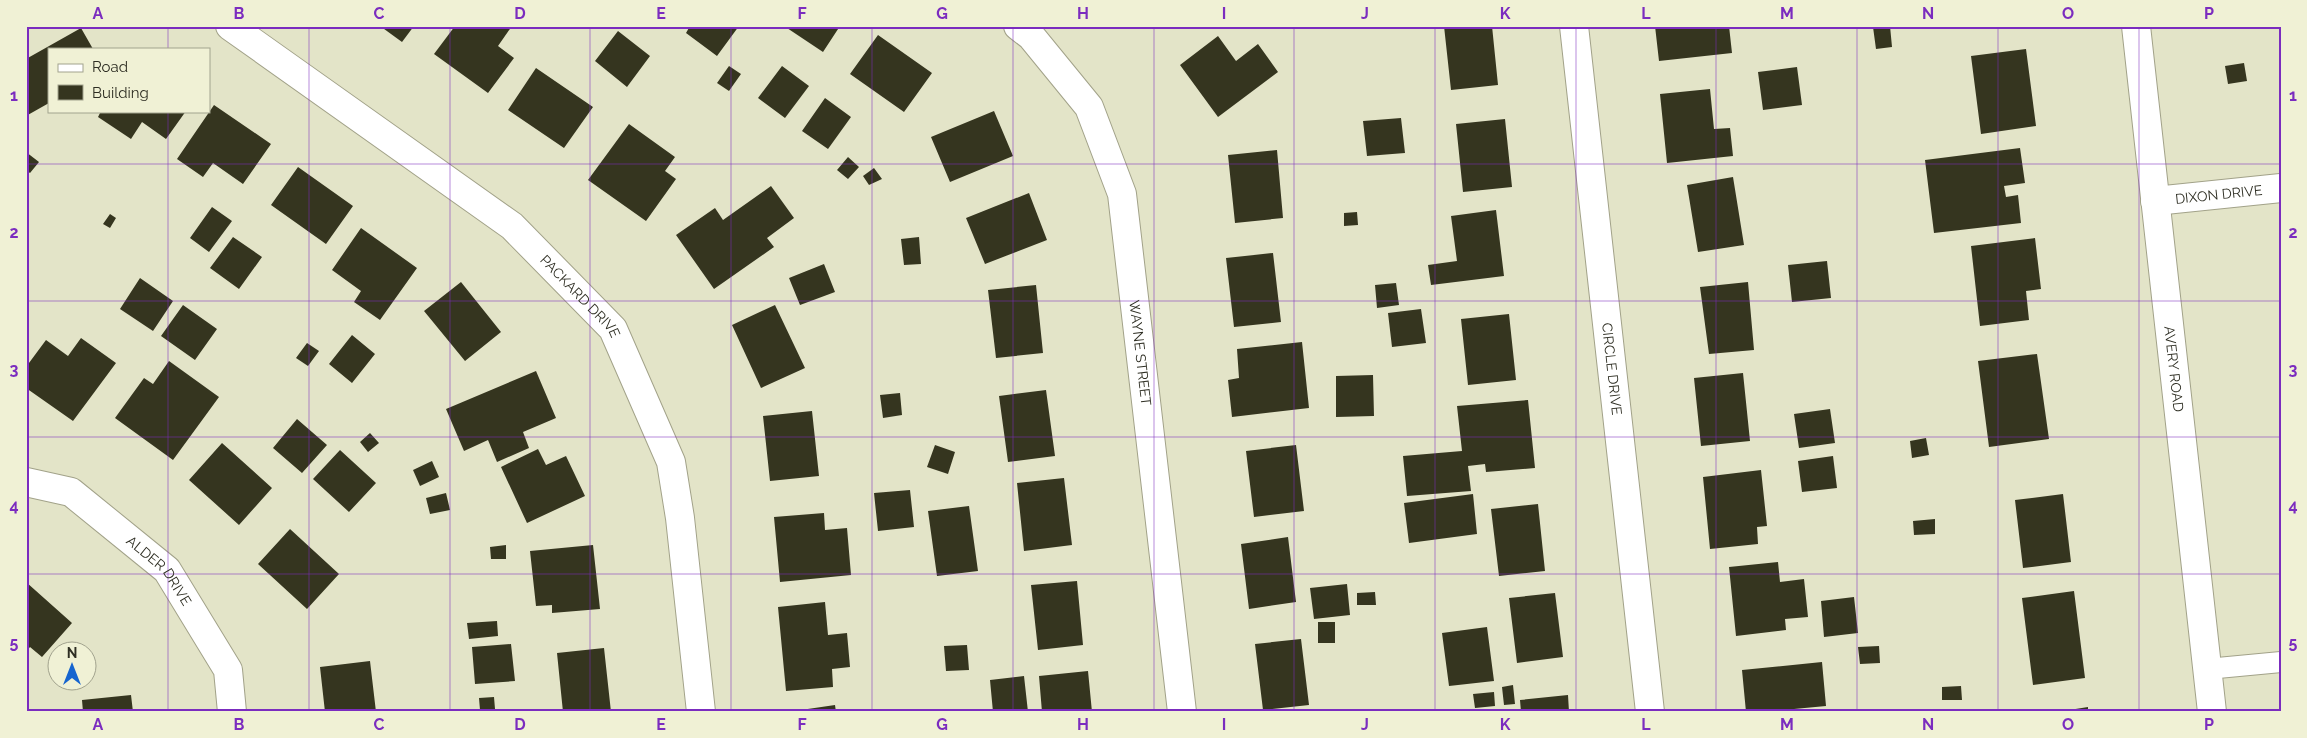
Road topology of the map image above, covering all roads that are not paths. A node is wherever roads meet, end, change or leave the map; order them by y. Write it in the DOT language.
graph roads {
  1 [pos="230,26"];
  2 [pos="1018,26"];
  3 [pos="1574,26"];
  4 [pos="2136,26"];
  5 [pos="2281,188"];
  6 [pos="2155,202"];
  7 [pos="26,482"];
  8 [pos="2281,662"];
  9 [pos="2207,669"];
  10 [pos="232,712"];
  11 [pos="701,712"];
  12 [pos="1182,712"];
  13 [pos="1650,712"];
  14 [pos="2212,712"];
  1 -- 11 [label="street, PACKARD DRIVE"];
  2 -- 12 [label="street, WAYNE STREET"];
  3 -- 13 [label="street, CIRCLE DRIVE"];
  4 -- 6 [label="street, AVERY ROAD"];
  5 -- 6 [label="street, DIXON DRIVE"];
  6 -- 9 [label="street, AVERY ROAD"];
  7 -- 10 [label="street, ALDER DRIVE"];
  8 -- 9 [label="lane"];
  9 -- 14 [label="street, AVERY ROAD"];
}
